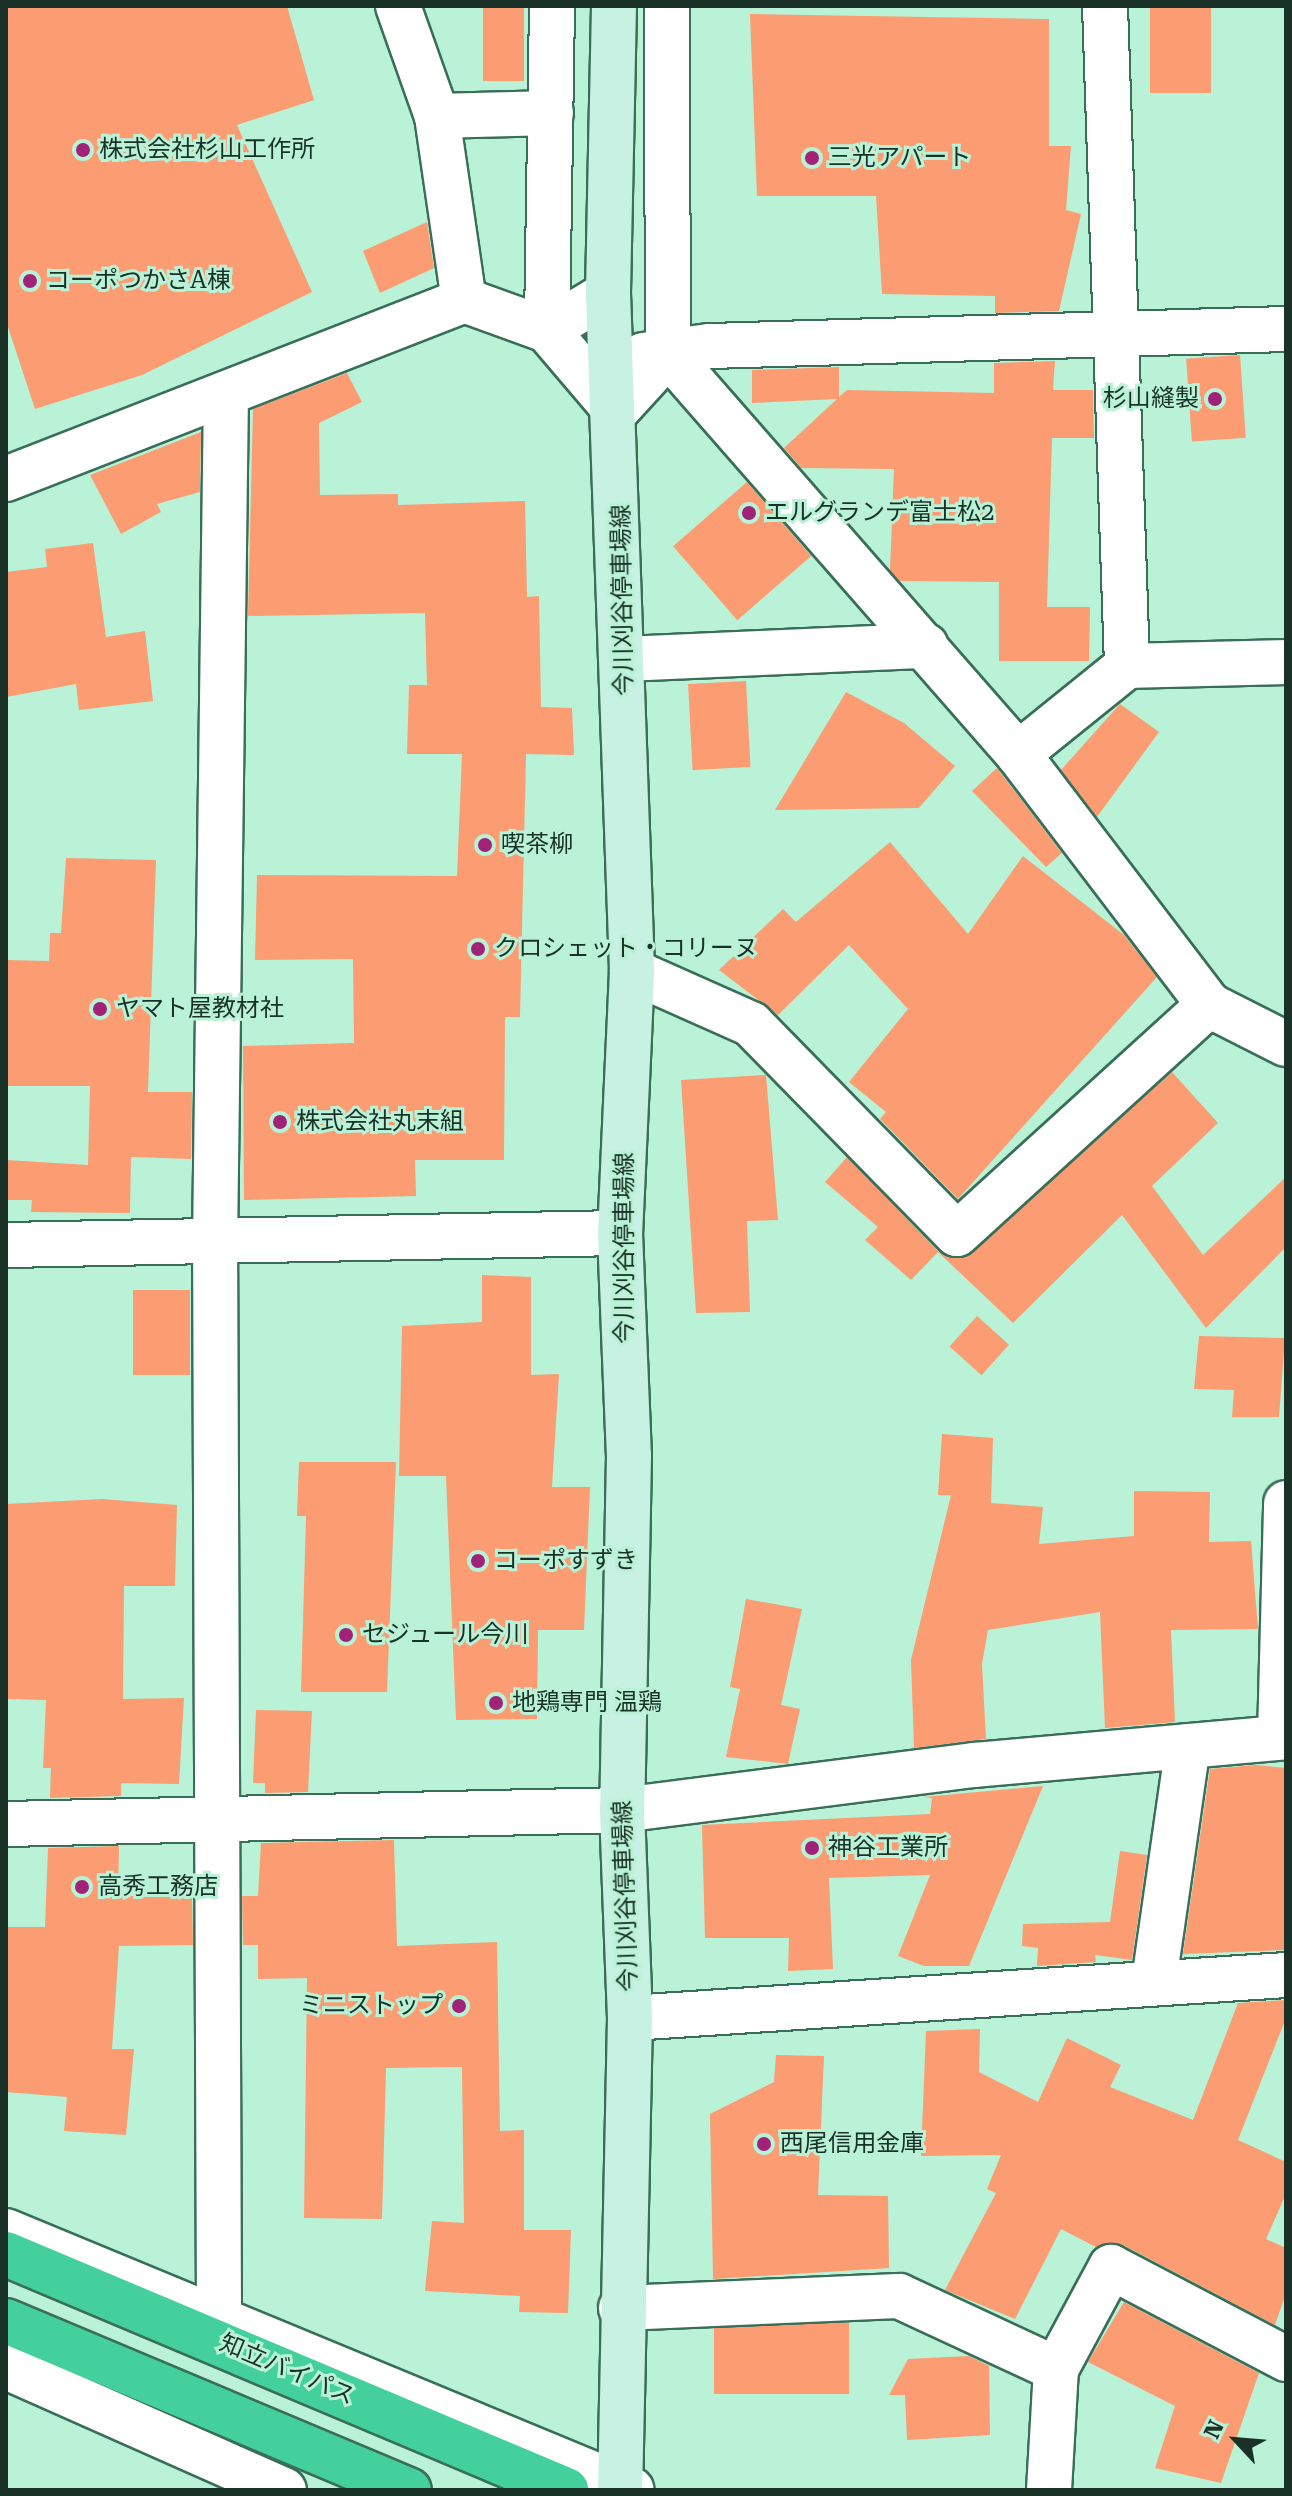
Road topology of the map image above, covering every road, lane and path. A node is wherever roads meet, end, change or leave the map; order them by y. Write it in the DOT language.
graph roads {
  1 [pos="398,6"];
  2 [pos="552,6"];
  3 [pos="614,6"];
  4 [pos="667,6"];
  5 [pos="1105,6"];
  6 [pos="551,113"];
  7 [pos="437,116"];
  8 [pos="608,293"];
  9 [pos="464,300"];
  10 [pos="1286,329"];
  11 [pos="547,330"];
  12 [pos="1120,330"];
  13 [pos="668,354"];
  14 [pos="613,357"];
  15 [pos="226,395"];
  16 [pos="616,411"];
  17 [pos="6,479"];
  18 [pos="926,646"];
  19 [pos="624,659"];
  20 [pos="1286,662"];
  21 [pos="1127,666"];
  22 [pos="1018,754"];
  23 [pos="632,971"];
  24 [pos="1209,1005"];
  25 [pos="1286,1044"];
  26 [pos="620,1233"];
  27 [pos="215,1244"];
  28 [pos="6,1245"];
  29 [pos="1286,1503"];
  30 [pos="1283,1737"];
  31 [pos="1188,1746"];
  32 [pos="622,1810"];
  33 [pos="222,1821"];
  34 [pos="6,1824"];
  35 [pos="1286,1975"];
  36 [pos="1154,1981"];
  37 [pos="630,2018"];
  38 [pos="6,2231"];
  39 [pos="6,2254"];
  40 [pos="621,2308"];
  41 [pos="219,2314"];
  42 [pos="6,2321"];
  43 [pos="1286,2359"];
  44 [pos="6,2367"];
  45 [pos="1056,2369"];
  46 [pos="240,2480"];
  47 [pos="624,2488"];
  48 [pos="284,2490"];
  49 [pos="409,2490"];
  50 [pos="566,2490"];
  51 [pos="1049,2490"];
  1 -- 7 [label="street"];
  2 -- 6 [label="street"];
  3 -- 8 [label="main road, 今川刈谷停車場線"];
  4 -- 13 [label="street"];
  5 -- 12 [label="street"];
  6 -- 7 [label="street"];
  6 -- 11 [label="street"];
  7 -- 9 [label="street"];
  8 -- 11 [label="street"];
  8 -- 14 [label="main road, 今川刈谷停車場線"];
  9 -- 11 [label="street"];
  9 -- 15 [label="street"];
  10 -- 12 [label="street"];
  11 -- 16 [label="street"];
  12 -- 13 [label="street"];
  12 -- 21 [label="street"];
  13 -- 14 [label="street"];
  13 -- 16 [label="street"];
  13 -- 18 [label="street"];
  14 -- 16 [label="main road, 今川刈谷停車場線"];
  15 -- 17 [label="street"];
  15 -- 27 [label="street"];
  16 -- 19 [label="main road, 今川刈谷停車場線"];
  18 -- 19 [label="street"];
  18 -- 22 [label="street"];
  19 -- 23 [label="main road, 今川刈谷停車場線"];
  20 -- 21 [label="street"];
  21 -- 22 [label="street"];
  22 -- 24 [label="street"];
  23 -- 24 [label="street"];
  23 -- 26 [label="main road, 今川刈谷停車場線"];
  24 -- 25 [label="street"];
  26 -- 27 [label="street"];
  26 -- 32 [label="main road, 今川刈谷停車場線"];
  27 -- 28 [label="street"];
  27 -- 33 [label="street"];
  29 -- 30 [label="street"];
  30 -- 31 [label="street"];
  31 -- 32 [label="street"];
  31 -- 36 [label="street"];
  32 -- 33 [label="street"];
  32 -- 37 [label="main road, 今川刈谷停車場線"];
  33 -- 34 [label="street"];
  33 -- 41 [label="street"];
  35 -- 36 [label="street"];
  36 -- 37 [label="street"];
  37 -- 40 [label="main road, 今川刈谷停車場線"];
  38 -- 41 [label="street"];
  39 -- 50 [label="highway, 知立バイパス"];
  40 -- 45 [label="street"];
  40 -- 47 [label="main road, 今川刈谷停車場線"];
  41 -- 47 [label="street"];
  42 -- 49 [label="highway"];
  43 -- 45 [label="street"];
  44 -- 46 [label="street"];
  45 -- 51 [label="street"];
  46 -- 48 [label="street"];
}
